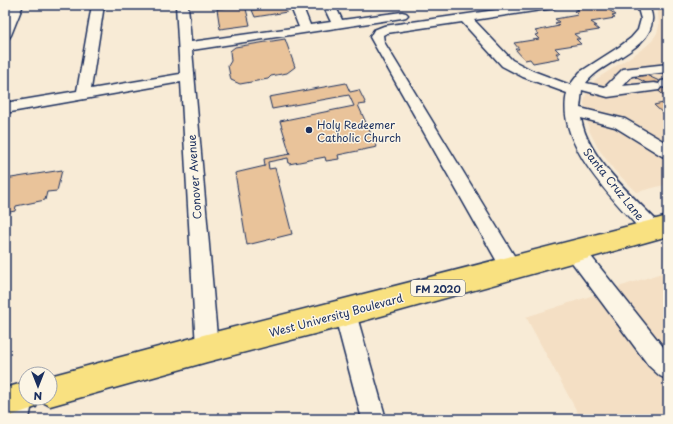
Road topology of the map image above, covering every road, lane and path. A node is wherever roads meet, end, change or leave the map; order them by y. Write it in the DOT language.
graph roads {
  1 [pos="17,5"];
  2 [pos="98,5"];
  3 [pos="182,5"];
  4 [pos="296,5"];
  5 [pos="328,5"];
  6 [pos="554,5"];
  7 [pos="643,5"];
  8 [pos="416,13"];
  9 [pos="465,18"];
  10 [pos="338,24"];
  11 [pos="306,29"];
  12 [pos="5,35"];
  13 [pos="185,47"];
  14 [pos="668,68"];
  15 [pos="187,77"];
  16 [pos="663,85"];
  17 [pos="576,88"];
  18 [pos="608,92"];
  19 [pos="83,95"];
  20 [pos="5,108"];
  21 [pos="573,111"];
  22 [pos="668,152"];
  23 [pos="660,228"];
  24 [pos="575,251"];
  25 [pos="511,268"];
  26 [pos="345,313"];
  27 [pos="207,348"];
  28 [pos="668,368"];
  29 [pos="58,389"];
  30 [pos="374,419"];
  1 -- 12 [label="street"];
  2 -- 19 [label="street"];
  3 -- 13 [label="street, Conover Avenue"];
  4 -- 11 [label="street"];
  5 -- 10 [label="street"];
  6 -- 9 [label="street"];
  7 -- 17 [label="street"];
  8 -- 10 [label="street"];
  9 -- 17 [label="street"];
  9 -- 25 [label="street"];
  10 -- 11 [label="street"];
  11 -- 13 [label="street"];
  13 -- 15 [label="street, Conover Avenue"];
  14 -- 18 [label="street"];
  15 -- 19 [label="street"];
  15 -- 27 [label="street, Conover Avenue"];
  16 -- 18 [label="street"];
  17 -- 18 [label="street"];
  17 -- 21 [label="street, Santa Cruz Lane"];
  19 -- 20 [label="street"];
  21 -- 22 [label="street"];
  21 -- 23 [label="street, Santa Cruz Lane"];
  23 -- 24 [label="main road, West University Boulevard / FM 2020"];
  24 -- 25 [label="main road, West University Boulevard / FM 2020"];
  24 -- 28 [label="street"];
  25 -- 26 [label="main road, West University Boulevard / FM 2020"];
  26 -- 27 [label="main road, West University Boulevard / FM 2020"];
  26 -- 30 [label="street"];
  27 -- 29 [label="main road, West University Boulevard"];
}
